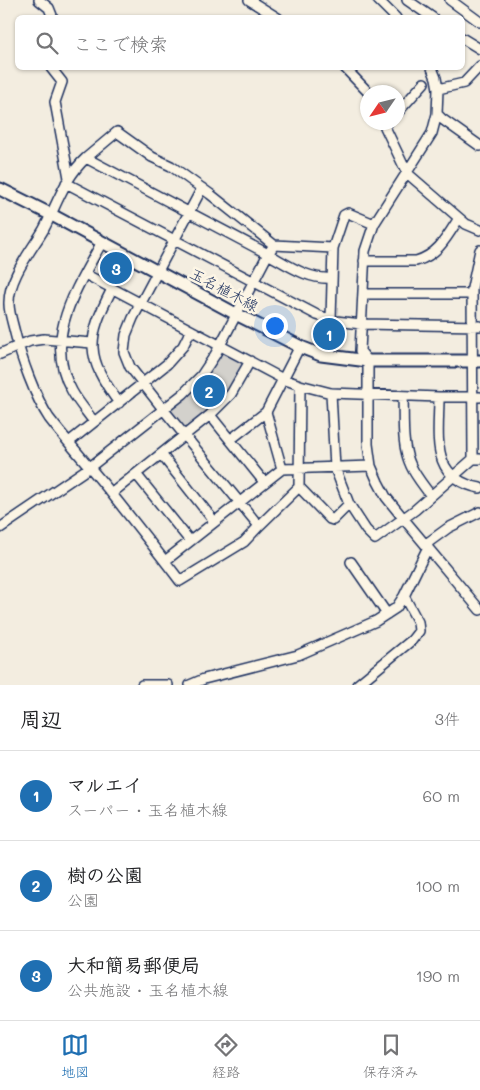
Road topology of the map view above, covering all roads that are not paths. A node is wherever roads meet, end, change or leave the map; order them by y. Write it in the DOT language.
graph roads {
  1 [pos="39,0"];
  2 [pos="249,0"];
  3 [pos="378,0"];
  4 [pos="407,0"];
  5 [pos="450,0"];
  6 [pos="52,15"];
  7 [pos="273,15"];
  8 [pos="393,15"];
  9 [pos="429,15"];
  10 [pos="480,22"];
  11 [pos="465,40"];
  12 [pos="480,50"];
  13 [pos="480,66"];
  14 [pos="53,70"];
  15 [pos="347,70"];
  16 [pos="433,70"];
  17 [pos="424,83"];
  18 [pos="361,85"];
  19 [pos="438,89"];
  20 [pos="405,104"];
  21 [pos="437,114"];
  22 [pos="386,130"];
  23 [pos="480,146"];
  24 [pos="86,158"];
  25 [pos="407,174"];
  26 [pos="68,181"];
  27 [pos="202,188"];
  28 [pos="0,189"];
  29 [pos="188,213"];
  30 [pos="50,214"];
  31 [pos="459,218"];
  32 [pos="374,224"];
  33 [pos="480,230"];
  34 [pos="174,240"];
  35 [pos="102,242"];
  36 [pos="274,245"];
  37 [pos="333,248"];
  38 [pos="480,250"];
  39 [pos="268,254"];
  40 [pos="364,261"];
  41 [pos="157,272"];
  42 [pos="84,274"];
  43 [pos="332,278"];
  44 [pos="253,282"];
  45 [pos="112,289"];
  46 [pos="363,294"];
  47 [pos="472,294"];
  48 [pos="140,304"];
  49 [pos="236,314"];
  50 [pos="331,320"];
  51 [pos="361,324"];
  52 [pos="476,326"];
  53 [pos="191,330"];
  54 [pos="60,340"];
  55 [pos="92,343"];
  56 [pos="220,345"];
  57 [pos="18,346"];
  58 [pos="300,346"];
  59 [pos="0,354"];
  60 [pos="250,361"];
  61 [pos="368,361"];
  62 [pos="476,361"];
  63 [pos="283,378"];
  64 [pos="143,383"];
  65 [pos="300,386"];
  66 [pos="331,393"];
  67 [pos="367,395"];
  68 [pos="403,396"];
  69 [pos="439,397"];
  70 [pos="476,397"];
  71 [pos="118,403"];
  72 [pos="163,410"];
  73 [pos="266,412"];
  74 [pos="210,415"];
  75 [pos="94,422"];
  76 [pos="184,436"];
  77 [pos="230,440"];
  78 [pos="69,442"];
  79 [pos="161,454"];
  80 [pos="476,459"];
  81 [pos="372,466"];
  82 [pos="90,467"];
  83 [pos="282,468"];
  84 [pos="300,468"];
  85 [pos="336,468"];
  86 [pos="136,474"];
  87 [pos="452,477"];
  88 [pos="264,482"];
  89 [pos="298,487"];
  90 [pos="480,488"];
  91 [pos="112,494"];
  92 [pos="431,496"];
  93 [pos="240,502"];
  94 [pos="349,504"];
  95 [pos="480,512"];
  96 [pos="403,518"];
  97 [pos="214,522"];
  98 [pos="259,526"];
  99 [pos="0,528"];
  100 [pos="190,541"];
  101 [pos="427,546"];
  102 [pos="165,561"];
  103 [pos="350,562"];
  104 [pos="404,596"];
  105 [pos="480,610"];
  106 [pos="387,614"];
  107 [pos="142,685"];
  108 [pos="168,685"];
  109 [pos="190,685"];
  110 [pos="357,685"];
  1 -- 6 [label="street"];
  2 -- 7 [label="street"];
  3 -- 8 [label="street"];
  4 -- 9 [label="street"];
  5 -- 10 [label="street"];
  11 -- 12 [label="street"];
  13 -- 19 [label="street"];
  14 -- 26 [label="street"];
  15 -- 18 [label="street"];
  16 -- 19 [label="street"];
  17 -- 20 [label="street"];
  19 -- 21 [label="street"];
  21 -- 23 [label="street"];
  21 -- 25 [label="street"];
  22 -- 25 [label="street"];
  24 -- 26 [label="street"];
  24 -- 27 [label="street"];
  24 -- 29 [label="street"];
  25 -- 31 [label="street"];
  25 -- 32 [label="street"];
  26 -- 30 [label="street"];
  26 -- 34 [label="street"];
  27 -- 29 [label="street"];
  27 -- 36 [label="street"];
  28 -- 30 [label="main road, 玉名植木線"];
  29 -- 34 [label="street"];
  29 -- 39 [label="street"];
  30 -- 35 [label="main road, 玉名植木線"];
  30 -- 57 [label="street"];
  31 -- 33 [label="street"];
  31 -- 40 [label="street"];
  32 -- 37 [label="street"];
  32 -- 40 [label="street"];
  34 -- 41 [label="street"];
  34 -- 44 [label="street"];
  35 -- 41 [label="main road, 玉名植木線"];
  35 -- 42 [label="street"];
  36 -- 37 [label="street"];
  36 -- 39 [label="street"];
  37 -- 43 [label="street"];
  38 -- 47 [label="street"];
  39 -- 43 [label="street"];
  39 -- 44 [label="street"];
  40 -- 46 [label="street"];
  41 -- 48 [label="street"];
  41 -- 49 [label="main road, 玉名植木線"];
  42 -- 45 [label="street"];
  42 -- 54 [label="street"];
  43 -- 50 [label="street"];
  44 -- 49 [label="street"];
  44 -- 50 [label="street"];
  45 -- 48 [label="street"];
  45 -- 55 [label="street"];
  46 -- 47 [label="street"];
  46 -- 51 [label="street"];
  47 -- 52 [label="street"];
  48 -- 53 [label="street"];
  48 -- 64 [label="street"];
  49 -- 56 [label="street"];
  49 -- 58 [label="main road, 玉名植木線"];
  50 -- 51 [label="street"];
  51 -- 52 [label="street"];
  51 -- 61 [label="street"];
  52 -- 62 [label="street"];
  53 -- 56 [label="street"];
  53 -- 64 [label="street"];
  54 -- 55 [label="street"];
  54 -- 57 [label="street"];
  54 -- 75 [label="street"];
  55 -- 71 [label="street"];
  56 -- 60 [label="street"];
  56 -- 72 [label="street"];
  57 -- 59 [label="street"];
  57 -- 78 [label="street"];
  58 -- 61 [label="main road, 玉名植木線"];
  58 -- 63 [label="street"];
  60 -- 63 [label="street"];
  60 -- 74 [label="street"];
  61 -- 62 [label="main road, 玉名植木線"];
  61 -- 67 [label="street"];
  62 -- 70 [label="street"];
  63 -- 65 [label="street"];
  63 -- 73 [label="street"];
  64 -- 71 [label="street"];
  64 -- 72 [label="street"];
  65 -- 66 [label="street"];
  65 -- 84 [label="street"];
  66 -- 67 [label="street"];
  66 -- 85 [label="street"];
  67 -- 68 [label="street"];
  67 -- 81 [label="street"];
  68 -- 69 [label="street"];
  68 -- 92 [label="street"];
  69 -- 70 [label="street"];
  69 -- 87 [label="street"];
  70 -- 80 [label="street"];
  71 -- 75 [label="street"];
  72 -- 76 [label="street"];
  72 -- 82 [label="street"];
  73 -- 77 [label="street"];
  73 -- 83 [label="street"];
  74 -- 76 [label="street"];
  74 -- 77 [label="street"];
  75 -- 78 [label="street"];
  76 -- 79 [label="street"];
  76 -- 93 [label="street"];
  77 -- 88 [label="street"];
  78 -- 82 [label="street"];
  79 -- 86 [label="street"];
  79 -- 97 [label="street"];
  80 -- 87 [label="street"];
  81 -- 85 [label="street"];
  81 -- 96 [label="street"];
  82 -- 91 [label="street"];
  82 -- 99 [label="street"];
  83 -- 84 [label="street"];
  83 -- 88 [label="street"];
  84 -- 85 [label="street"];
  84 -- 89 [label="street"];
  85 -- 94 [label="street"];
  86 -- 91 [label="street"];
  86 -- 100 [label="street"];
  87 -- 90 [label="street"];
  87 -- 92 [label="street"];
  88 -- 93 [label="street"];
  89 -- 94 [label="street"];
  89 -- 98 [label="street"];
  91 -- 102 [label="street"];
  92 -- 96 [label="street"];
  93 -- 97 [label="street"];
  93 -- 98 [label="street"];
  94 -- 96 [label="street"];
  95 -- 101 [label="street"];
  96 -- 101 [label="street"];
  97 -- 100 [label="street"];
  98 -- 102 [label="street"];
  100 -- 102 [label="street"];
  101 -- 104 [label="street"];
  101 -- 105 [label="street"];
  103 -- 106 [label="street"];
  104 -- 106 [label="street"];
  104 -- 110 [label="street"];
  106 -- 109 [label="street"];
  107 -- 108 [label="street"];
}
